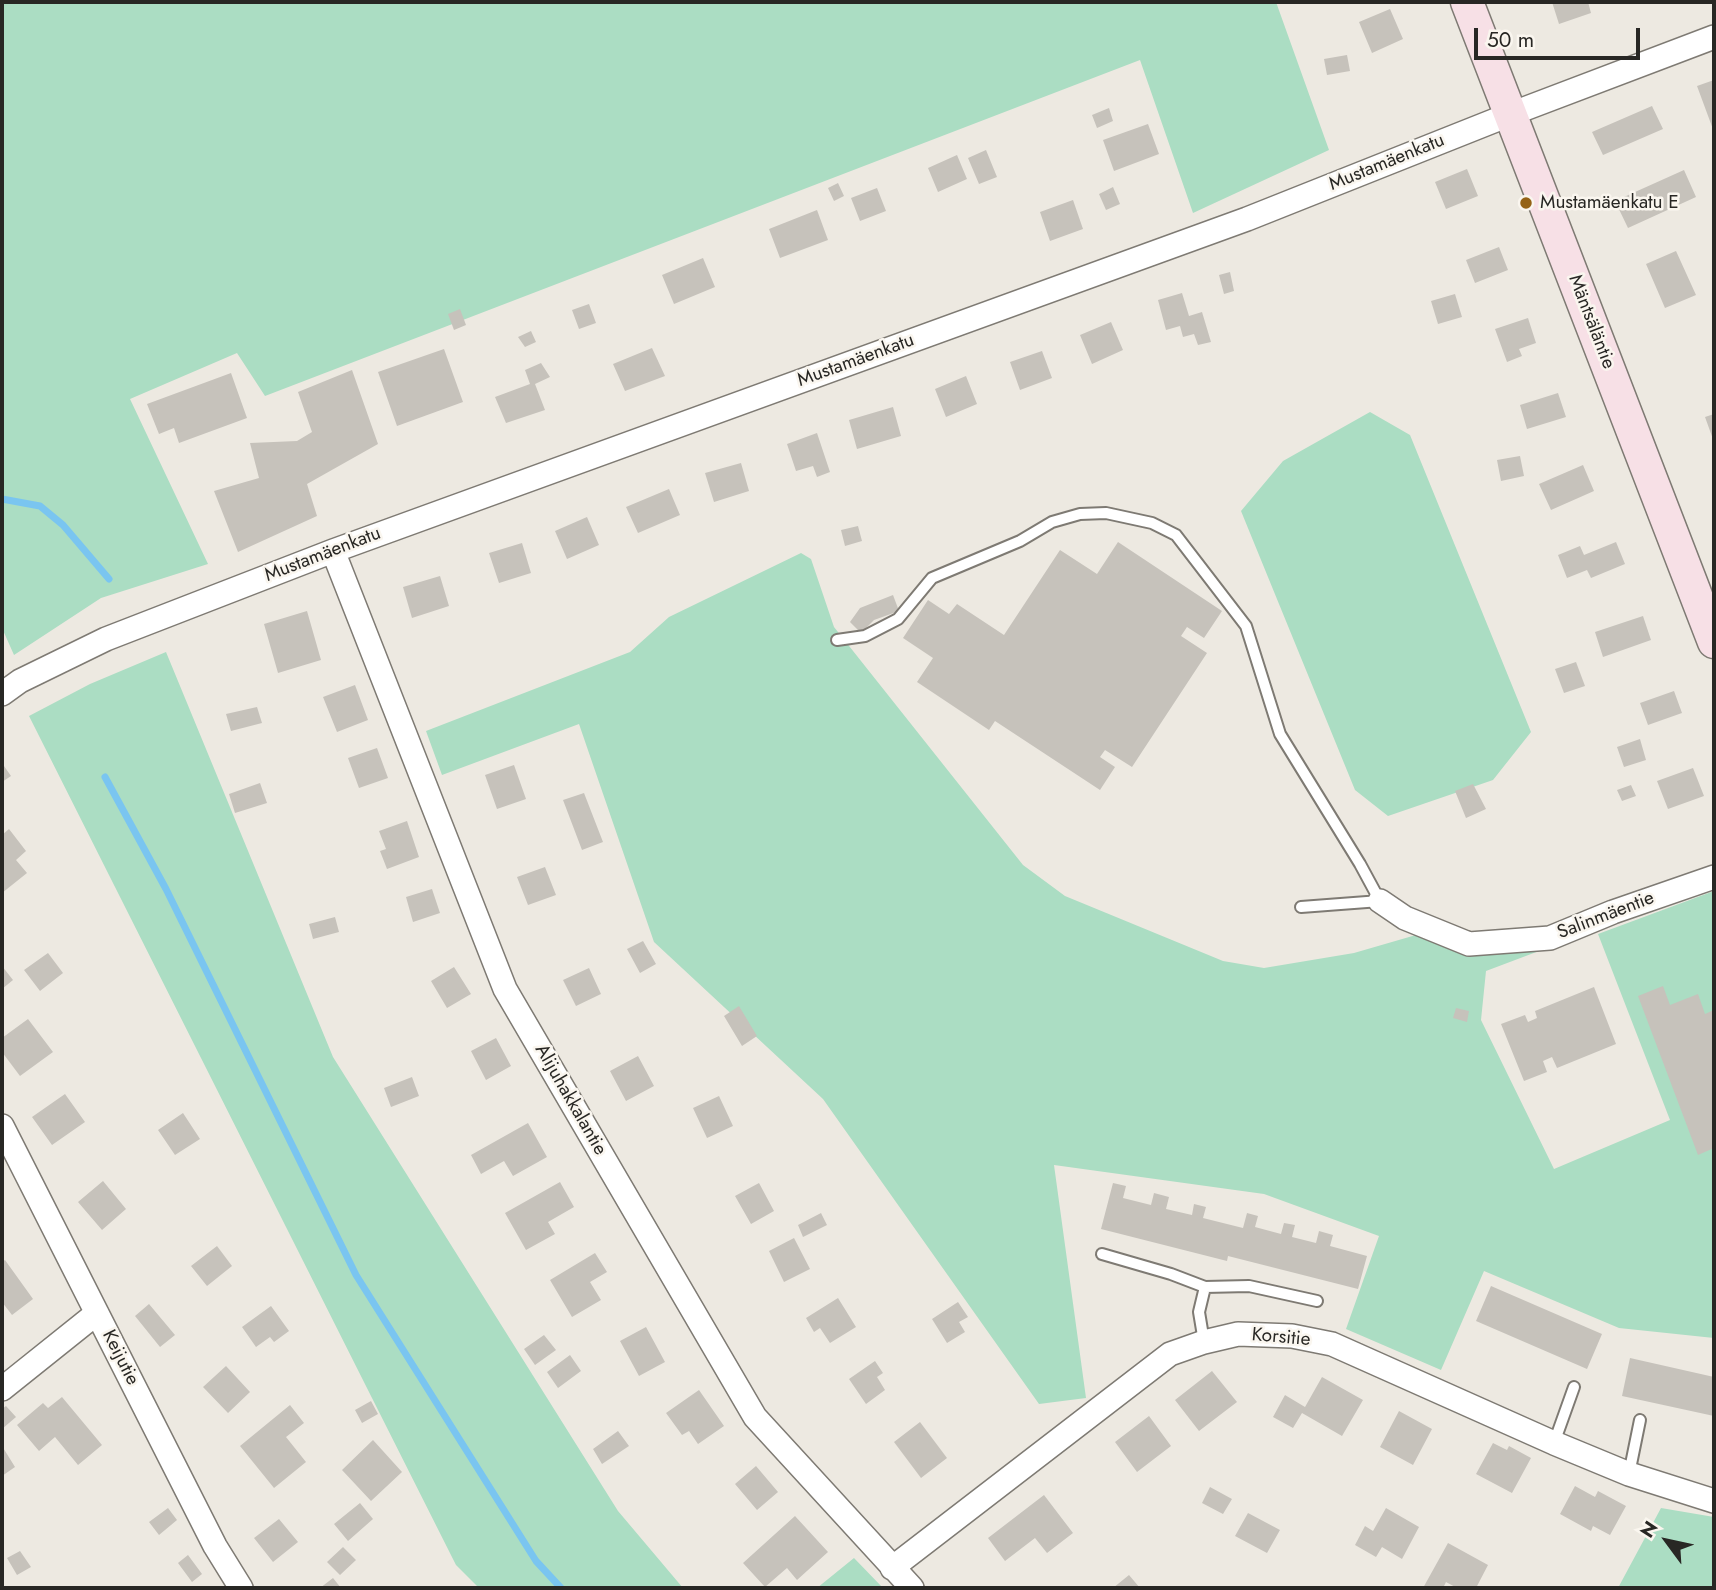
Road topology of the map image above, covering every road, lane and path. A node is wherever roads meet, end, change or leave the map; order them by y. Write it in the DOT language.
graph roads {
  1 [pos="1467,2"];
  2 [pos="1714,37"];
  3 [pos="1511,114"];
  4 [pos="333,551"];
  5 [pos="837,640"];
  6 [pos="1714,642"];
  7 [pos="2,694"];
  8 [pos="1714,877"];
  9 [pos="1380,901"];
  10 [pos="1301,907"];
  11 [pos="2,1130"];
  12 [pos="1102,1254"];
  13 [pos="1205,1287"];
  14 [pos="1317,1301"];
  15 [pos="97,1313"];
  16 [pos="1204,1342"];
  17 [pos="1574,1387"];
  18 [pos="2,1389"];
  19 [pos="1640,1420"];
  20 [pos="1554,1443"];
  21 [pos="1629,1474"];
  22 [pos="1714,1501"];
  23 [pos="892,1568"];
  24 [pos="241,1588"];
  25 [pos="912,1588"];
  1 -- 3 [label="street, Mäntsäläntie"];
  2 -- 3 [label="street, Mustamäenkatu"];
  3 -- 4 [label="street, Mustamäenkatu"];
  3 -- 6 [label="street, Mäntsäläntie"];
  4 -- 7 [label="street, Mustamäenkatu"];
  4 -- 23 [label="street, Alijuhakkalantie"];
  5 -- 9 [label="lane"];
  8 -- 9 [label="street, Salinmäentie"];
  9 -- 10 [label="lane"];
  11 -- 15 [label="street, Keijutie"];
  12 -- 13 [label="lane"];
  13 -- 14 [label="lane"];
  13 -- 16 [label="lane"];
  15 -- 18 [label="street"];
  15 -- 24 [label="street, Keijutie"];
  16 -- 20 [label="street, Korsitie"];
  16 -- 23 [label="street, Korsitie"];
  17 -- 20 [label="lane"];
  19 -- 21 [label="lane"];
  20 -- 21 [label="street, Korsitie"];
  21 -- 22 [label="street, Korsitie"];
  23 -- 25 [label="street, Alijuhakkalantie"];
}
